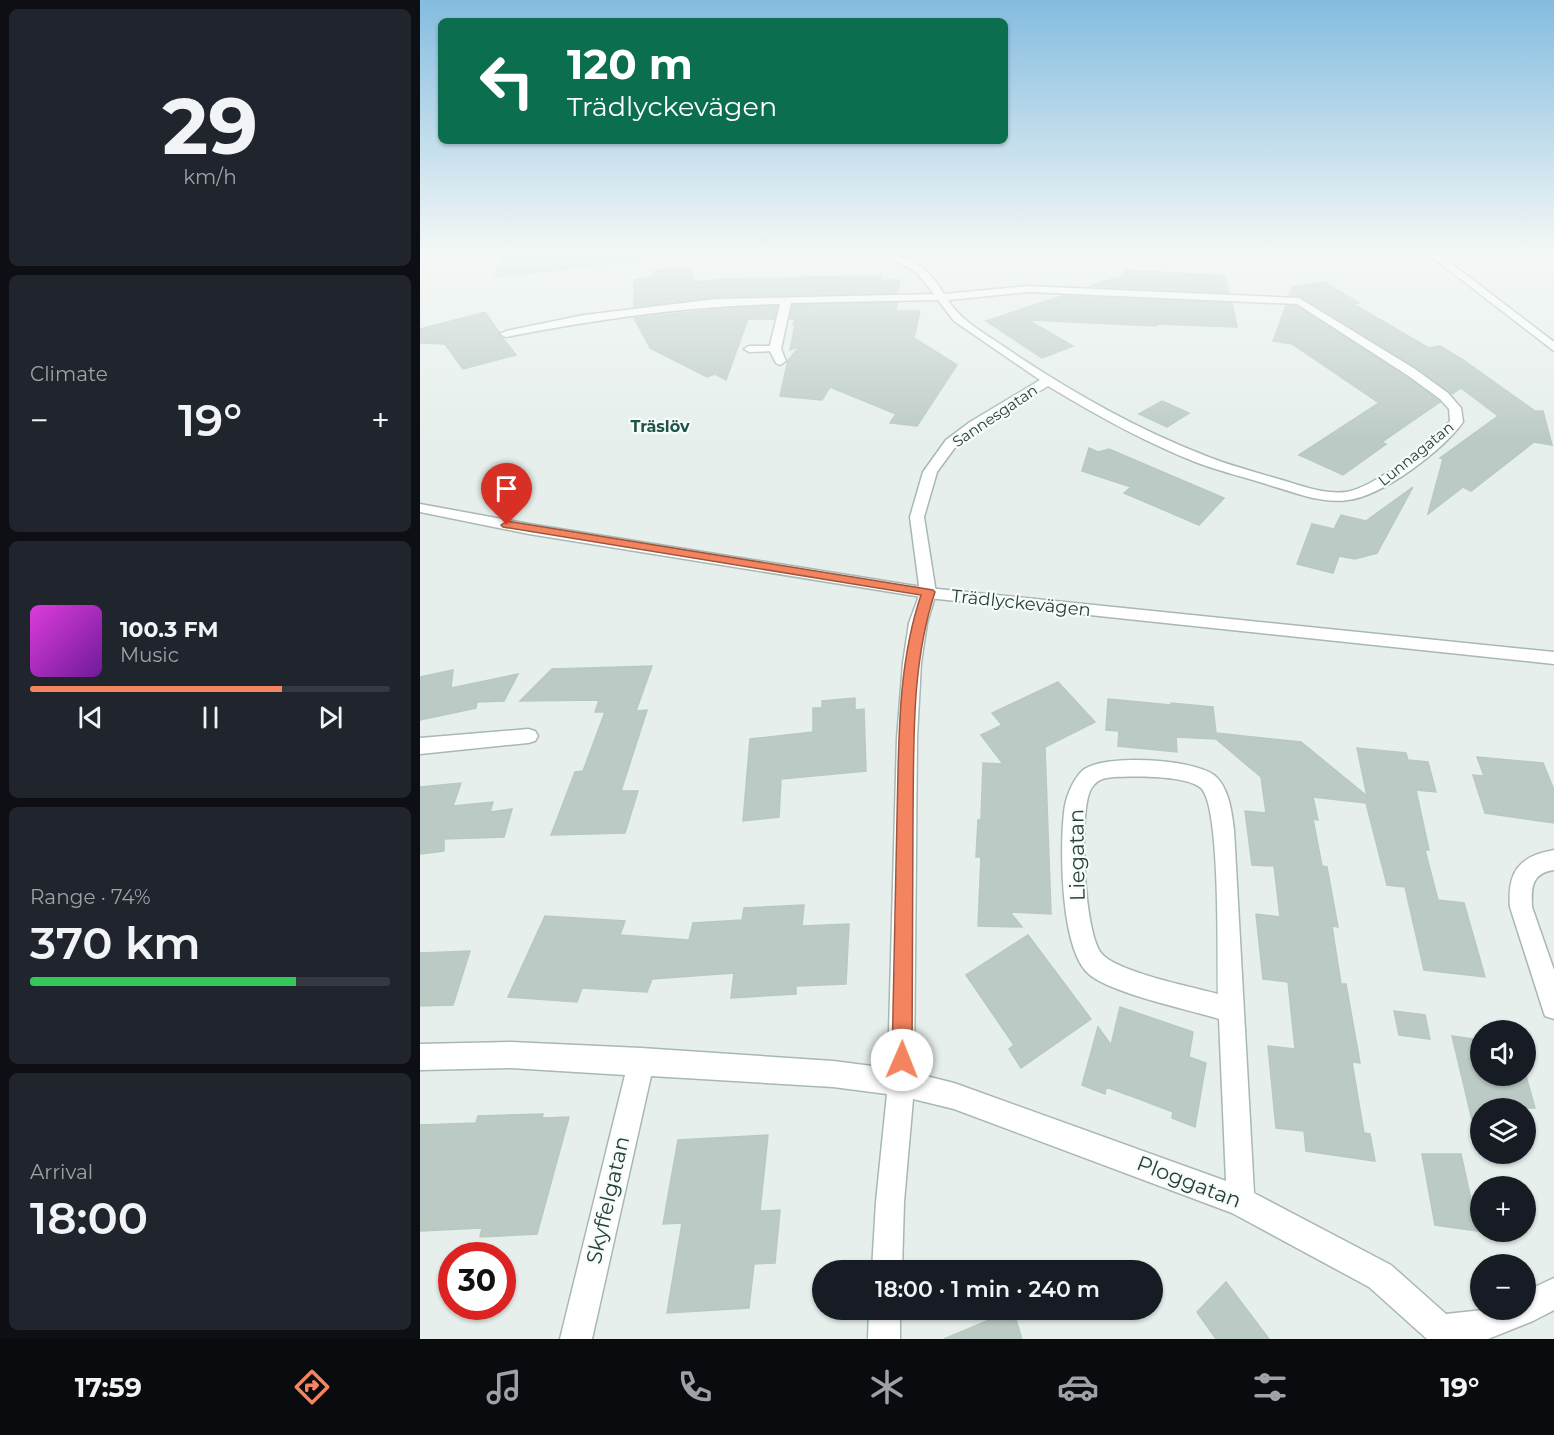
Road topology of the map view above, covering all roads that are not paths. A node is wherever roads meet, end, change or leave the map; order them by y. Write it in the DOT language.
graph roads {
  1 [pos="596,316"];
  2 [pos="782,316"];
  3 [pos="956,316"];
  4 [pos="1323,316"];
  5 [pos="1513,316"];
  6 [pos="506,334"];
  7 [pos="1554,348"];
  8 [pos="749,349"];
  9 [pos="775,349"];
  10 [pos="780,361"];
  11 [pos="1049,380"];
  12 [pos="420,508"];
  13 [pos="928,592"];
  14 [pos="1554,658"];
  15 [pos="528,736"];
  16 [pos="420,746"];
  17 [pos="1554,860"];
  18 [pos="1554,1007"];
  19 [pos="1231,1010"];
  20 [pos="420,1057"];
  21 [pos="641,1061"];
  22 [pos="902,1083"];
  23 [pos="1240,1201"];
  24 [pos="887,1260"];
  25 [pos="1554,1293"];
  26 [pos="1536,1303"];
  27 [pos="885,1320"];
  28 [pos="1496,1320"];
  29 [pos="1443,1334"];
  30 [pos="576,1339"];
  31 [pos="884,1339"];
  1 -- 6 [label="street"];
  2 -- 9 [label="street"];
  3 -- 11 [label="street, Lunnagatan"];
  4 -- 11 [label="street, Lunnagatan"];
  5 -- 7 [label="street"];
  8 -- 9 [label="lane"];
  9 -- 10 [label="street"];
  11 -- 13 [label="street, Sannesgatan"];
  12 -- 13 [label="street, Trädlyckevägen"];
  13 -- 14 [label="street, Trädlyckevägen"];
  13 -- 22 [label="street"];
  15 -- 16 [label="street"];
  17 -- 18 [label="street"];
  19 -- 19 [label="street, Liegatan"];
  19 -- 23 [label="street, Liegatan"];
  20 -- 21 [label="street"];
  21 -- 22 [label="street"];
  21 -- 30 [label="street, Skyffelgatan"];
  22 -- 23 [label="street, Ploggatan"];
  22 -- 24 [label="street"];
  23 -- 29 [label="street, Ploggatan"];
  25 -- 26 [label="street"];
  27 -- 31 [label="street"];
  28 -- 29 [label="street"];
}
